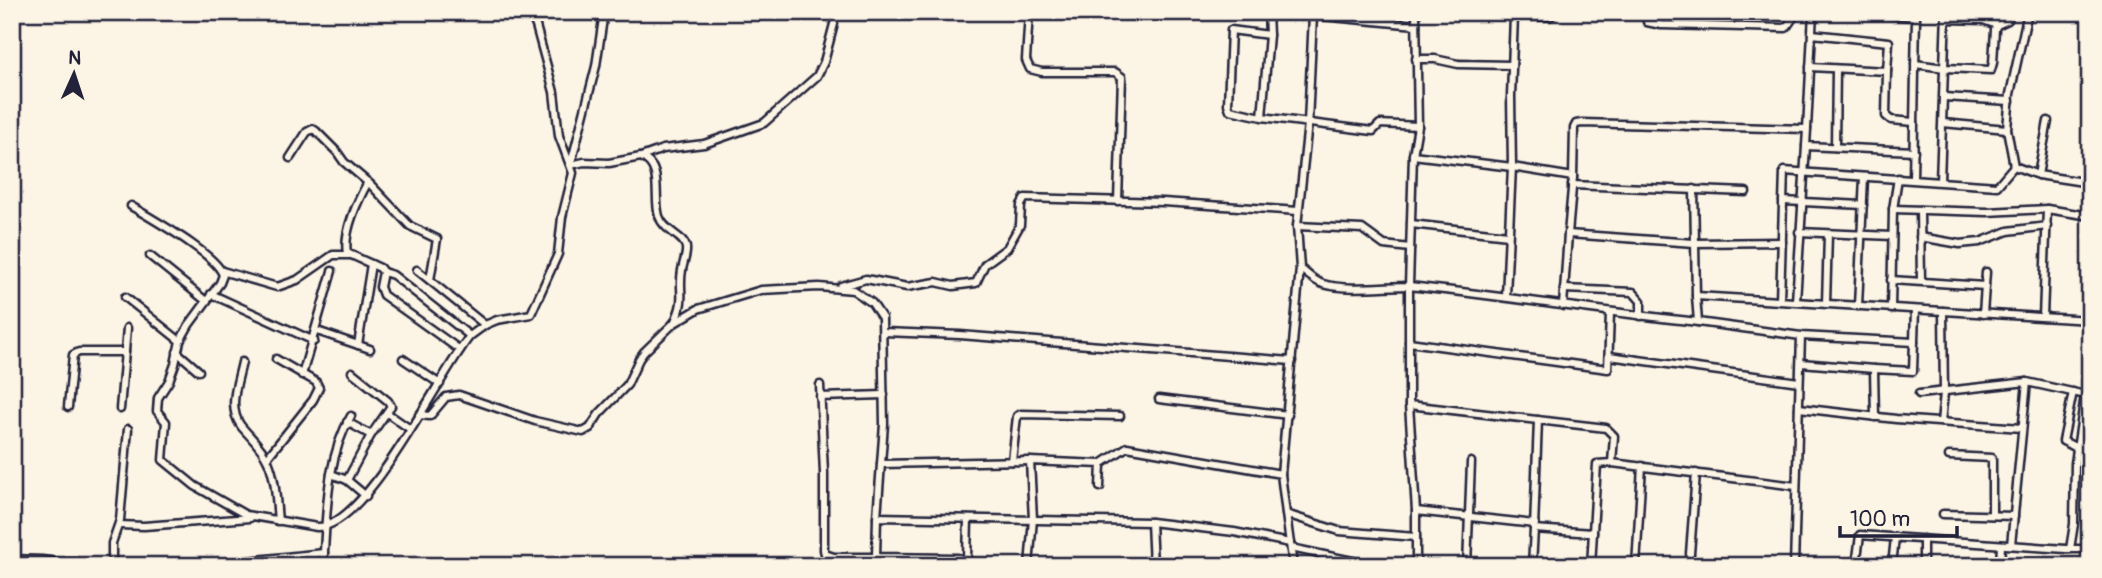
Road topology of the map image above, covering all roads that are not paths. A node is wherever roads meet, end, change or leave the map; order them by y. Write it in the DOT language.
graph roads {
  1 [pos="530,12"];
  2 [pos="604,12"];
  3 [pos="1029,12"];
  4 [pos="1268,12"];
  5 [pos="1279,12"];
  6 [pos="1416,12"];
  7 [pos="1551,12"];
  8 [pos="1645,12"];
  9 [pos="1797,12"];
  10 [pos="1813,12"];
  11 [pos="1861,12"];
  12 [pos="2010,12"];
  13 [pos="2028,12"];
  14 [pos="1478,14"];
  15 [pos="1313,15"];
  16 [pos="1917,15"];
  17 [pos="1514,16"];
  18 [pos="1946,16"];
  19 [pos="834,23"];
  20 [pos="1416,24"];
  21 [pos="1997,25"];
  22 [pos="1812,34"];
  23 [pos="1269,35"];
  24 [pos="1416,59"];
  25 [pos="1915,64"];
  26 [pos="1512,65"];
  27 [pos="1810,67"];
  28 [pos="1945,68"];
  29 [pos="1836,69"];
  30 [pos="1887,71"];
  31 [pos="1944,97"];
  32 [pos="2010,101"];
  33 [pos="1262,117"];
  34 [pos="2048,121"];
  35 [pos="1914,122"];
  36 [pos="1942,122"];
  37 [pos="1308,123"];
  38 [pos="1418,126"];
  39 [pos="1807,129"];
  40 [pos="2007,129"];
  41 [pos="1806,146"];
  42 [pos="1835,147"];
  43 [pos="1914,151"];
  44 [pos="1413,155"];
  45 [pos="641,157"];
  46 [pos="290,158"];
  47 [pos="571,165"];
  48 [pos="2014,166"];
  49 [pos="1511,167"];
  50 [pos="1803,173"];
  51 [pos="2038,175"];
  52 [pos="1573,177"];
  53 [pos="1864,177"];
  54 [pos="1898,178"];
  55 [pos="1913,179"];
  56 [pos="1940,181"];
  57 [pos="368,182"];
  58 [pos="2090,183"];
  59 [pos="1573,185"];
  60 [pos="1694,189"];
  61 [pos="1746,192"];
  62 [pos="1118,201"];
  63 [pos="1783,201"];
  64 [pos="1801,201"];
  65 [pos="1863,205"];
  66 [pos="131,206"];
  67 [pos="1893,209"];
  68 [pos="2047,209"];
  69 [pos="1920,210"];
  70 [pos="1298,211"];
  71 [pos="2090,216"];
  72 [pos="1411,224"];
  73 [pos="1297,226"];
  74 [pos="2047,226"];
  75 [pos="1799,232"];
  76 [pos="1508,234"];
  77 [pos="1568,234"];
  78 [pos="1828,234"];
  79 [pos="1863,235"];
  80 [pos="1892,236"];
  81 [pos="1920,237"];
  82 [pos="1782,242"];
  83 [pos="1694,243"];
  84 [pos="1410,248"];
  85 [pos="150,256"];
  86 [pos="349,256"];
  87 [pos="371,264"];
  88 [pos="1300,268"];
  89 [pos="417,270"];
  90 [pos="222,271"];
  91 [pos="332,271"];
  92 [pos="383,272"];
  93 [pos="1986,272"];
  94 [pos="430,280"];
  95 [pos="1891,280"];
  96 [pos="1921,281"];
  97 [pos="1409,286"];
  98 [pos="1985,286"];
  99 [pos="834,288"];
  100 [pos="1564,289"];
  101 [pos="211,294"];
  102 [pos="125,296"];
  103 [pos="1506,296"];
  104 [pos="1696,296"];
  105 [pos="1780,300"];
  106 [pos="206,301"];
  107 [pos="1796,301"];
  108 [pos="1826,304"];
  109 [pos="1563,306"];
  110 [pos="1858,306"];
  111 [pos="1891,309"];
  112 [pos="1915,310"];
  113 [pos="1943,311"];
  114 [pos="1610,313"];
  115 [pos="1983,314"];
  116 [pos="1641,316"];
  117 [pos="2043,317"];
  118 [pos="2090,320"];
  119 [pos="1698,322"];
  120 [pos="673,324"];
  121 [pos="485,325"];
  122 [pos="127,328"];
  123 [pos="317,331"];
  124 [pos="884,332"];
  125 [pos="470,336"];
  126 [pos="1801,336"];
  127 [pos="180,341"];
  128 [pos="314,341"];
  129 [pos="1409,342"];
  130 [pos="1914,342"];
  131 [pos="358,345"];
  132 [pos="370,349"];
  133 [pos="460,350"];
  134 [pos="125,352"];
  135 [pos="177,352"];
  136 [pos="1608,356"];
  137 [pos="276,359"];
  138 [pos="403,359"];
  139 [pos="1292,361"];
  140 [pos="242,362"];
  141 [pos="1801,363"];
  142 [pos="1874,369"];
  143 [pos="199,371"];
  144 [pos="352,372"];
  145 [pos="302,375"];
  146 [pos="1799,382"];
  147 [pos="2027,382"];
  148 [pos="440,384"];
  149 [pos="820,385"];
  150 [pos="2073,392"];
  151 [pos="1944,393"];
  152 [pos="1919,394"];
  153 [pos="2087,395"];
  154 [pos="884,396"];
  155 [pos="820,397"];
  156 [pos="1159,399"];
  157 [pos="1409,405"];
  158 [pos="68,407"];
  159 [pos="1798,408"];
  160 [pos="120,409"];
  161 [pos="387,413"];
  162 [pos="419,415"];
  163 [pos="1288,415"];
  164 [pos="1120,416"];
  165 [pos="1875,417"];
  166 [pos="1538,420"];
  167 [pos="1941,422"];
  168 [pos="2022,428"];
  169 [pos="128,429"];
  170 [pos="410,429"];
  171 [pos="371,435"];
  172 [pos="2077,448"];
  173 [pos="1949,456"];
  174 [pos="267,458"];
  175 [pos="1012,461"];
  176 [pos="1030,461"];
  177 [pos="1471,462"];
  178 [pos="1612,463"];
  179 [pos="881,464"];
  180 [pos="1101,464"];
  181 [pos="1642,466"];
  182 [pos="1696,473"];
  183 [pos="331,474"];
  184 [pos="1281,474"];
  185 [pos="347,480"];
  186 [pos="1796,486"];
  187 [pos="1100,487"];
  188 [pos="366,496"];
  189 [pos="1416,511"];
  190 [pos="1286,514"];
  191 [pos="1943,514"];
  192 [pos="1992,515"];
  193 [pos="2014,516"];
  194 [pos="254,517"];
  195 [pos="877,517"];
  196 [pos="1468,517"];
  197 [pos="968,519"];
  198 [pos="1033,519"];
  199 [pos="278,521"];
  200 [pos="1151,522"];
  201 [pos="120,525"];
  202 [pos="1535,526"];
  203 [pos="326,527"];
  204 [pos="1593,533"];
  205 [pos="1416,537"];
  206 [pos="1895,537"];
  207 [pos="1923,539"];
  208 [pos="2001,545"];
  209 [pos="2011,545"];
  210 [pos="1291,546"];
  211 [pos="2070,549"];
  212 [pos="2090,549"];
  213 [pos="324,553"];
  214 [pos="1690,554"];
  215 [pos="877,557"];
  216 [pos="12,559"];
  217 [pos="967,559"];
  218 [pos="52,564"];
  219 [pos="85,566"];
  220 [pos="111,566"];
  221 [pos="200,566"];
  222 [pos="323,566"];
  223 [pos="877,566"];
  224 [pos="976,566"];
  225 [pos="1029,566"];
  226 [pos="1153,566"];
  227 [pos="1293,566"];
  228 [pos="1377,566"];
  229 [pos="1416,566"];
  230 [pos="1467,566"];
  231 [pos="1532,566"];
  232 [pos="1591,566"];
  233 [pos="1636,566"];
  234 [pos="1794,566"];
  235 [pos="1856,566"];
  236 [pos="1892,566"];
  237 [pos="1923,566"];
  238 [pos="2000,566"];
  1 -- 47 [label="street"];
  2 -- 47 [label="street"];
  3 -- 62 [label="street"];
  4 -- 23 [label="street"];
  5 -- 15 [label="street"];
  6 -- 20 [label="street"];
  7 -- 17 [label="street"];
  8 -- 9 [label="street"];
  10 -- 22 [label="street"];
  11 -- 16 [label="street"];
  12 -- 21 [label="street"];
  13 -- 32 [label="street"];
  14 -- 17 [label="street"];
  15 -- 20 [label="street"];
  15 -- 37 [label="street"];
  16 -- 25 [label="street"];
  17 -- 26 [label="street"];
  18 -- 21 [label="street"];
  18 -- 28 [label="street"];
  19 -- 45 [label="street"];
  20 -- 24 [label="street"];
  21 -- 28 [label="street"];
  22 -- 27 [label="street"];
  22 -- 30 [label="street"];
  23 -- 33 [label="street"];
  23 -- 33 [label="street"];
  24 -- 26 [label="street"];
  24 -- 38 [label="street"];
  25 -- 28 [label="street"];
  25 -- 35 [label="street"];
  26 -- 49 [label="street"];
  27 -- 29 [label="street"];
  27 -- 39 [label="street"];
  28 -- 31 [label="street"];
  29 -- 30 [label="street"];
  29 -- 42 [label="street"];
  30 -- 35 [label="street"];
  31 -- 32 [label="street"];
  31 -- 36 [label="street"];
  32 -- 40 [label="street"];
  33 -- 37 [label="street"];
  34 -- 51 [label="street"];
  35 -- 43 [label="street"];
  36 -- 40 [label="street"];
  36 -- 56 [label="street"];
  37 -- 38 [label="street"];
  37 -- 70 [label="street"];
  38 -- 44 [label="street"];
  39 -- 41 [label="street"];
  39 -- 52 [label="street"];
  40 -- 48 [label="street"];
  41 -- 42 [label="street"];
  41 -- 50 [label="street"];
  42 -- 43 [label="street"];
  43 -- 55 [label="street"];
  44 -- 49 [label="street"];
  44 -- 72 [label="street"];
  45 -- 47 [label="street"];
  45 -- 120 [label="street"];
  46 -- 57 [label="street"];
  47 -- 121 [label="street"];
  48 -- 51 [label="street"];
  48 -- 56 [label="street"];
  49 -- 52 [label="street"];
  49 -- 76 [label="street"];
  50 -- 53 [label="street"];
  50 -- 63 [label="street"];
  50 -- 64 [label="street"];
  51 -- 58 [label="street"];
  52 -- 59 [label="street"];
  53 -- 54 [label="street"];
  53 -- 65 [label="street"];
  54 -- 55 [label="street"];
  54 -- 67 [label="street"];
  55 -- 56 [label="street"];
  57 -- 86 [label="street"];
  57 -- 94 [label="street"];
  59 -- 60 [label="street"];
  59 -- 77 [label="street"];
  60 -- 61 [label="street"];
  60 -- 83 [label="street"];
  62 -- 70 [label="street"];
  62 -- 99 [label="street"];
  63 -- 64 [label="street"];
  63 -- 82 [label="street"];
  64 -- 65 [label="street"];
  64 -- 75 [label="street"];
  65 -- 79 [label="street"];
  66 -- 90 [label="street"];
  67 -- 69 [label="street"];
  67 -- 80 [label="street"];
  68 -- 69 [label="street"];
  68 -- 71 [label="street"];
  68 -- 74 [label="street"];
  69 -- 81 [label="street"];
  70 -- 73 [label="street"];
  72 -- 76 [label="street"];
  72 -- 84 [label="street"];
  73 -- 84 [label="street"];
  73 -- 88 [label="street"];
  74 -- 81 [label="street"];
  74 -- 117 [label="street"];
  75 -- 78 [label="street"];
  75 -- 107 [label="street"];
  76 -- 103 [label="street"];
  77 -- 83 [label="street"];
  77 -- 100 [label="street"];
  78 -- 79 [label="street"];
  78 -- 108 [label="street"];
  79 -- 80 [label="street"];
  79 -- 110 [label="street"];
  80 -- 95 [label="street"];
  81 -- 96 [label="street"];
  82 -- 83 [label="street"];
  82 -- 105 [label="street"];
  83 -- 104 [label="street"];
  84 -- 97 [label="street"];
  85 -- 106 [label="street"];
  86 -- 87 [label="street"];
  86 -- 90 [label="street"];
  87 -- 92 [label="street"];
  87 -- 131 [label="street"];
  88 -- 97 [label="street"];
  88 -- 139 [label="street"];
  89 -- 94 [label="street"];
  90 -- 101 [label="street"];
  91 -- 123 [label="street"];
  92 -- 125 [label="street"];
  92 -- 133 [label="street"];
  93 -- 98 [label="street"];
  94 -- 121 [label="street"];
  95 -- 96 [label="street"];
  95 -- 111 [label="street"];
  96 -- 98 [label="street"];
  97 -- 103 [label="street"];
  97 -- 129 [label="street"];
  98 -- 115 [label="street"];
  99 -- 120 [label="street"];
  99 -- 124 [label="street"];
  100 -- 109 [label="street"];
  100 -- 116 [label="street"];
  101 -- 106 [label="street"];
  101 -- 128 [label="street"];
  102 -- 127 [label="street"];
  103 -- 109 [label="street"];
  104 -- 105 [label="street"];
  104 -- 119 [label="street"];
  105 -- 107 [label="street"];
  106 -- 127 [label="street"];
  107 -- 108 [label="street"];
  108 -- 110 [label="street"];
  109 -- 114 [label="street"];
  110 -- 111 [label="street"];
  111 -- 112 [label="street"];
  112 -- 113 [label="street"];
  112 -- 130 [label="street"];
  113 -- 115 [label="street"];
  113 -- 151 [label="street"];
  114 -- 116 [label="street"];
  114 -- 136 [label="street"];
  115 -- 117 [label="street"];
  116 -- 119 [label="street"];
  117 -- 118 [label="street"];
  119 -- 126 [label="street"];
  120 -- 162 [label="street"];
  121 -- 125 [label="street"];
  122 -- 134 [label="street"];
  123 -- 128 [label="street"];
  123 -- 131 [label="street"];
  124 -- 139 [label="street"];
  124 -- 154 [label="street"];
  125 -- 133 [label="street"];
  126 -- 130 [label="street"];
  126 -- 141 [label="street"];
  127 -- 135 [label="street"];
  128 -- 145 [label="street"];
  129 -- 136 [label="street"];
  129 -- 157 [label="street"];
  130 -- 142 [label="street"];
  131 -- 132 [label="street"];
  133 -- 148 [label="street"];
  134 -- 158 [label="street"];
  134 -- 160 [label="street"];
  135 -- 143 [label="street"];
  135 -- 194 [label="street"];
  136 -- 146 [label="street"];
  137 -- 145 [label="street"];
  138 -- 148 [label="street"];
  139 -- 163 [label="street"];
  140 -- 174 [label="street"];
  141 -- 142 [label="street"];
  141 -- 146 [label="street"];
  142 -- 165 [label="street"];
  144 -- 161 [label="street"];
  145 -- 174 [label="street"];
  146 -- 159 [label="street"];
  147 -- 150 [label="street"];
  147 -- 151 [label="street"];
  147 -- 168 [label="street"];
  148 -- 162 [label="street"];
  149 -- 155 [label="street"];
  150 -- 153 [label="street"];
  150 -- 172 [label="street"];
  151 -- 152 [label="street"];
  151 -- 167 [label="street"];
  153 -- 172 [label="street"];
  154 -- 155 [label="street"];
  154 -- 179 [label="street"];
  155 -- 215 [label="street"];
  156 -- 163 [label="street"];
  157 -- 166 [label="street"];
  157 -- 189 [label="street"];
  159 -- 165 [label="street"];
  159 -- 186 [label="street"];
  161 -- 170 [label="street"];
  161 -- 171 [label="street"];
  162 -- 170 [label="street"];
  163 -- 184 [label="street"];
  164 -- 175 [label="street"];
  165 -- 167 [label="street"];
  166 -- 178 [label="street"];
  166 -- 202 [label="street"];
  167 -- 168 [label="street"];
  168 -- 193 [label="street"];
  169 -- 201 [label="street"];
  170 -- 188 [label="street"];
  171 -- 183 [label="street"];
  171 -- 185 [label="street"];
  172 -- 211 [label="street"];
  173 -- 192 [label="street"];
  174 -- 199 [label="street"];
  175 -- 176 [label="street"];
  175 -- 179 [label="street"];
  176 -- 180 [label="street"];
  176 -- 198 [label="street"];
  177 -- 196 [label="street"];
  178 -- 181 [label="street"];
  178 -- 204 [label="street"];
  179 -- 195 [label="street"];
  180 -- 184 [label="street"];
  180 -- 187 [label="street"];
  181 -- 182 [label="street"];
  181 -- 233 [label="street"];
  182 -- 186 [label="street"];
  182 -- 214 [label="street"];
  183 -- 185 [label="street"];
  183 -- 203 [label="street"];
  184 -- 190 [label="street"];
  185 -- 188 [label="street"];
  186 -- 234 [label="street"];
  188 -- 203 [label="street"];
  189 -- 196 [label="street"];
  189 -- 205 [label="street"];
  190 -- 205 [label="street"];
  190 -- 210 [label="street"];
  191 -- 192 [label="street"];
  192 -- 193 [label="street"];
  193 -- 209 [label="street"];
  194 -- 199 [label="street"];
  194 -- 201 [label="street"];
  195 -- 197 [label="street"];
  195 -- 215 [label="street"];
  196 -- 202 [label="street"];
  196 -- 230 [label="street"];
  197 -- 198 [label="street"];
  197 -- 217 [label="street"];
  198 -- 200 [label="street"];
  198 -- 225 [label="street"];
  199 -- 203 [label="street"];
  200 -- 210 [label="street"];
  200 -- 226 [label="street"];
  201 -- 220 [label="street"];
  202 -- 204 [label="street"];
  202 -- 231 [label="street"];
  203 -- 213 [label="street"];
  204 -- 232 [label="street"];
  205 -- 229 [label="street"];
  206 -- 207 [label="street"];
  206 -- 235 [label="street"];
  206 -- 236 [label="street"];
  207 -- 208 [label="street"];
  207 -- 237 [label="street"];
  208 -- 209 [label="street"];
  208 -- 238 [label="street"];
  209 -- 211 [label="street"];
  210 -- 227 [label="street"];
  210 -- 228 [label="street"];
  211 -- 212 [label="street"];
  213 -- 221 [label="street"];
  213 -- 222 [label="street"];
  215 -- 217 [label="street"];
  215 -- 223 [label="street"];
  216 -- 218 [label="street"];
  217 -- 224 [label="street"];
  218 -- 219 [label="street"];
}
